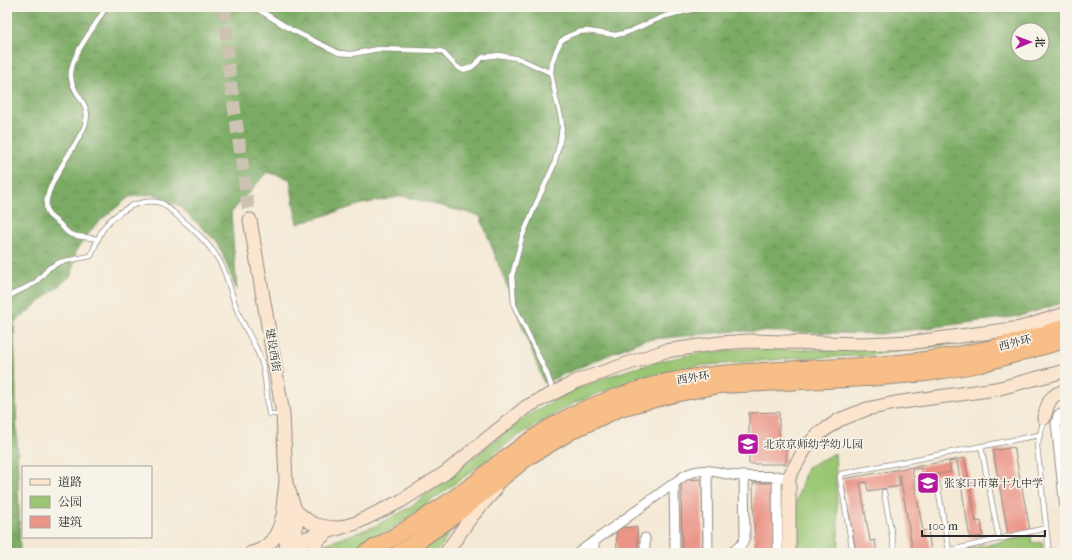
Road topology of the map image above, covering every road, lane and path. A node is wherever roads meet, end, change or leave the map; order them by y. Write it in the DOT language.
graph roads {
  1 [pos="106,7"];
  2 [pos="254,7"];
  3 [pos="703,7"];
  4 [pos="551,73"];
  5 [pos="250,220"];
  6 [pos="97,239"];
  7 [pos="7,297"];
  8 [pos="1065,314"];
  9 [pos="1065,327"];
  10 [pos="1065,340"];
  11 [pos="1065,371"];
  12 [pos="1065,391"];
  13 [pos="554,393"];
  14 [pos="1065,413"];
  15 [pos="283,414"];
  16 [pos="1044,418"];
  17 [pos="1039,435"];
  18 [pos="982,446"];
  19 [pos="534,454"];
  20 [pos="707,470"];
  21 [pos="744,476"];
  22 [pos="783,476"];
  23 [pos="937,482"];
  24 [pos="674,484"];
  25 [pos="884,492"];
  26 [pos="1065,508"];
  27 [pos="289,509"];
  28 [pos="1046,528"];
  29 [pos="335,530"];
  30 [pos="645,538"];
  31 [pos="999,539"];
  32 [pos="594,542"];
  33 [pos="293,551"];
  34 [pos="949,551"];
  35 [pos="251,553"];
  36 [pos="314,553"];
  37 [pos="365,553"];
  38 [pos="398,553"];
  39 [pos="446,553"];
  40 [pos="578,553"];
  41 [pos="594,553"];
  42 [pos="645,553"];
  43 [pos="675,553"];
  44 [pos="708,553"];
  45 [pos="731,553"];
  46 [pos="778,553"];
  47 [pos="789,553"];
  48 [pos="853,553"];
  49 [pos="895,553"];
  50 [pos="939,553"];
  51 [pos="1049,553"];
  1 -- 6 [label="lane"];
  2 -- 4 [label="lane"];
  3 -- 4 [label="lane"];
  4 -- 13 [label="lane"];
  5 -- 15 [label="main road, 建设西街"];
  6 -- 7 [label="lane"];
  6 -- 15 [label="lane"];
  8 -- 13 [label="main road"];
  9 -- 37 [label="highway, 西外环"];
  10 -- 19 [label="highway, 西外环"];
  11 -- 22 [label="main road"];
  12 -- 16 [label="main road"];
  13 -- 29 [label="main road"];
  14 -- 26 [label="street"];
  15 -- 27 [label="main road, 建设西街"];
  16 -- 17 [label="lane"];
  17 -- 18 [label="lane"];
  17 -- 28 [label="lane"];
  18 -- 31 [label="lane"];
  18 -- 48 [label="lane"];
  19 -- 38 [label="highway, 西外环"];
  19 -- 39 [label="main road"];
  20 -- 21 [label="street"];
  20 -- 24 [label="street"];
  20 -- 44 [label="street"];
  21 -- 22 [label="street"];
  21 -- 45 [label="street"];
  22 -- 46 [label="street"];
  22 -- 47 [label="main road"];
  23 -- 34 [label="lane"];
  24 -- 32 [label="street"];
  24 -- 43 [label="street"];
  25 -- 49 [label="lane"];
  27 -- 29 [label="main road"];
  27 -- 33 [label="main road, 建设西街"];
  27 -- 35 [label="main road"];
  28 -- 31 [label="lane"];
  28 -- 51 [label="lane"];
  29 -- 33 [label="main road"];
  29 -- 36 [label="main road"];
  30 -- 42 [label="street"];
  31 -- 34 [label="lane"];
  32 -- 40 [label="street"];
  32 -- 41 [label="street"];
  34 -- 50 [label="lane"];
}
